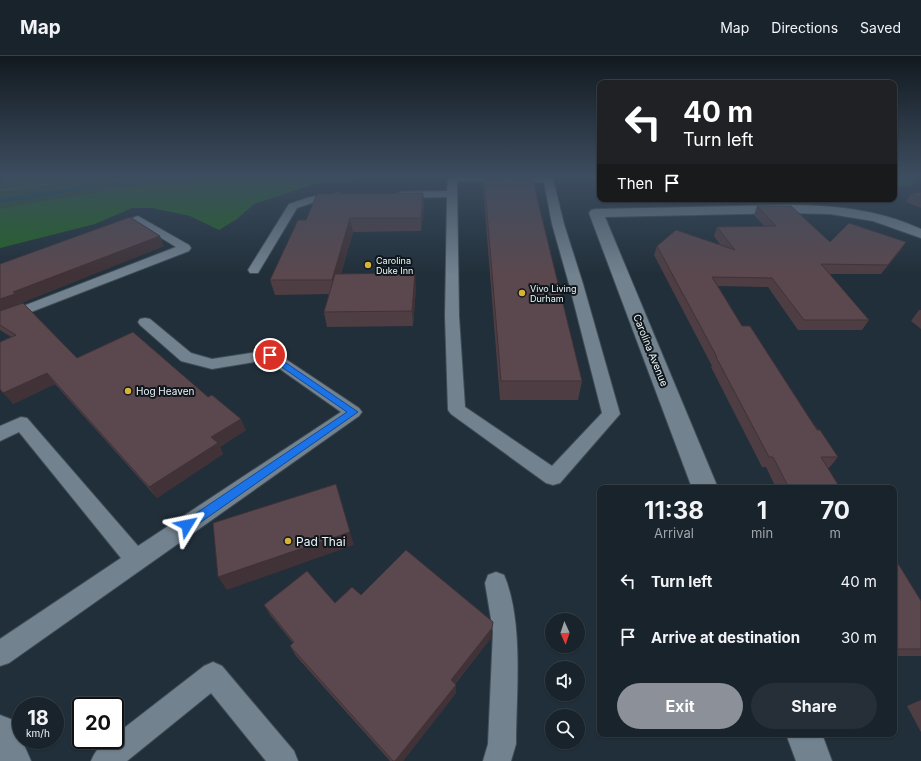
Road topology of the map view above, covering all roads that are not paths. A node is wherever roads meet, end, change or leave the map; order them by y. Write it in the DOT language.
graph roads {
  1 [pos="291,210"];
  2 [pos="452,210"];
  3 [pos="555,210"];
  4 [pos="751,210"];
  5 [pos="819,210"];
  6 [pos="101,232"];
  7 [pos="921,234"];
  8 [pos="254,270"];
  9 [pos="0,320"];
  10 [pos="145,322"];
  11 [pos="0,434"];
  12 [pos="704,485"];
  13 [pos="136,560"];
  14 [pos="496,583"];
  15 [pos="0,654"];
  16 [pos="0,734"];
  17 [pos="805,737"];
  18 [pos="13,761"];
  19 [pos="105,761"];
  20 [pos="284,761"];
  21 [pos="497,761"];
  22 [pos="814,761"];
  1 -- 8 [label="lane"];
  2 -- 3 [label="lane"];
  4 -- 12 [label="street, Carolina Avenue"];
  5 -- 7 [label="street, Carolina Avenue"];
  6 -- 9 [label="lane"];
  10 -- 13 [label="lane"];
  11 -- 13 [label="lane"];
  13 -- 15 [label="lane"];
  14 -- 21 [label="lane"];
  16 -- 18 [label="street"];
  17 -- 22 [label="street"];
  19 -- 20 [label="lane"];
}
